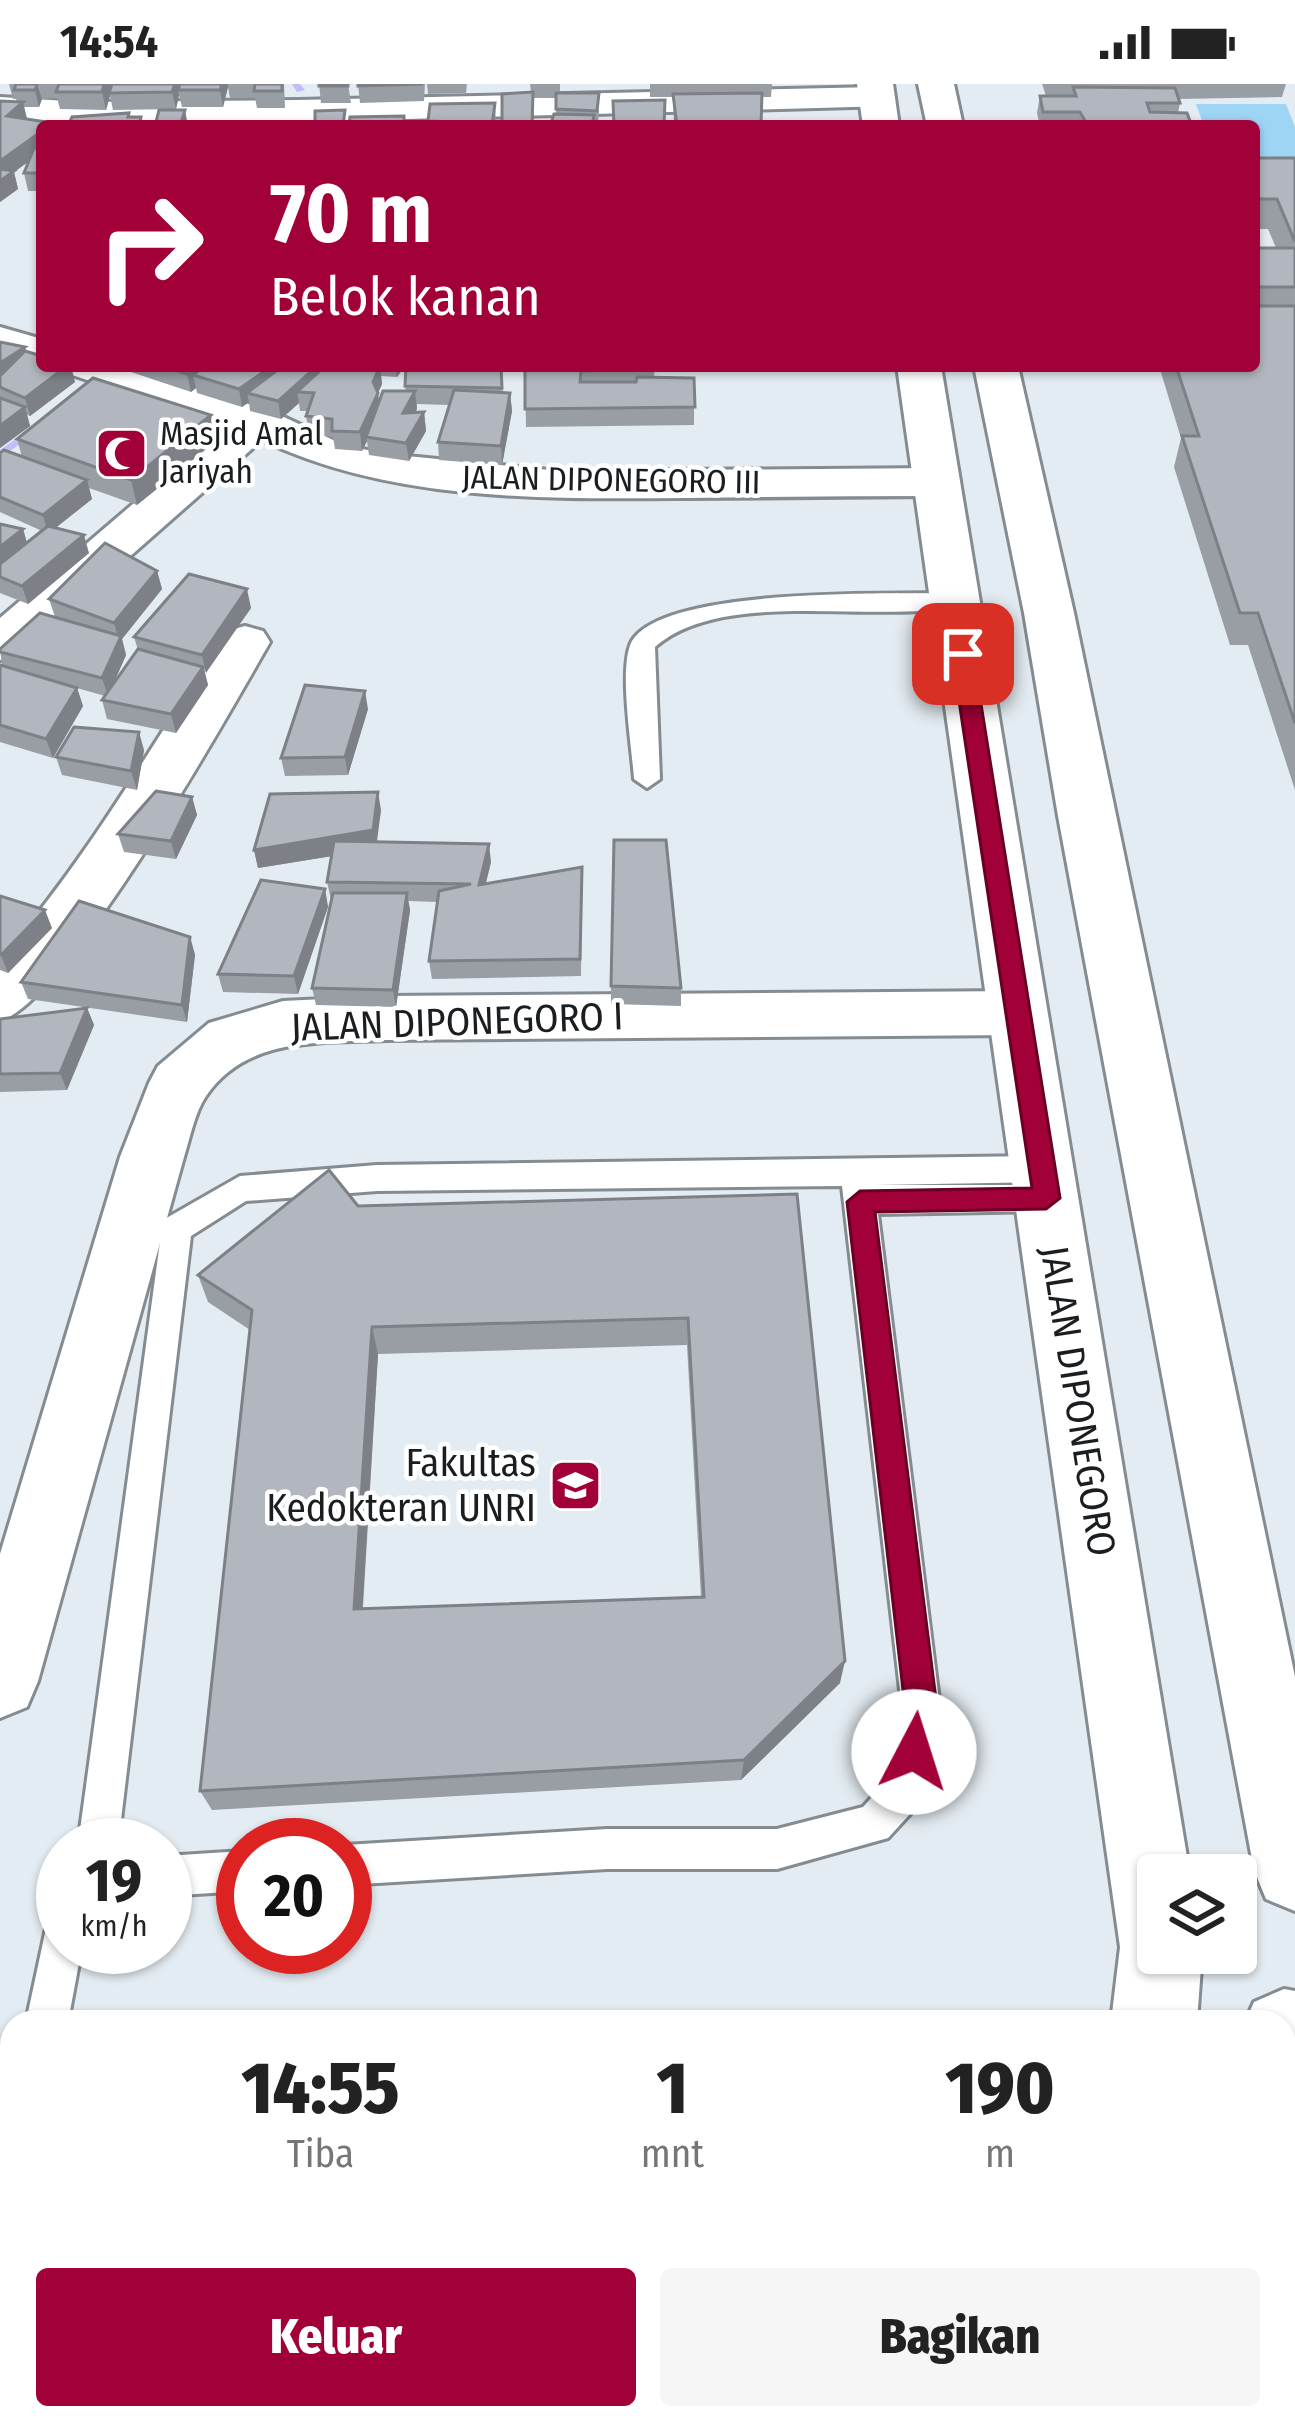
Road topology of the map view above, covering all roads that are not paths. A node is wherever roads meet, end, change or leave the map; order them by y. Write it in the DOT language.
graph roads {
  1 [pos="936,84"];
  2 [pos="878,103"];
  3 [pos="0,108"];
  4 [pos="298,118"];
  5 [pos="944,120"];
  6 [pos="0,340"];
  7 [pos="36,350"];
  8 [pos="112,372"];
  9 [pos="920,372"];
  10 [pos="998,372"];
  11 [pos="257,421"];
  12 [pos="937,482"];
  13 [pos="954,600"];
  14 [pos="245,642"];
  15 [pos="0,644"];
  16 [pos="647,779"];
  17 [pos="0,999"];
  18 [pos="1017,1013"];
  19 [pos="1044,1184"];
  20 [pos="859,1187"];
  21 [pos="0,1682"];
  22 [pos="101,1818"];
  23 [pos="1145,1854"];
  24 [pos="372,1863"];
  25 [pos="1295,1870"];
  26 [pos="56,1974"];
  27 [pos="1158,1974"];
  28 [pos="49,2010"];
  29 [pos="1155,2010"];
  1 -- 5 [label="street"];
  2 -- 4 [label="street"];
  3 -- 4 [label="street"];
  6 -- 7 [label="street"];
  8 -- 11 [label="street, JALAN DIPONEGORO III"];
  9 -- 12 [label="street, JALAN DIPONEGORO"];
  10 -- 25 [label="street"];
  11 -- 12 [label="street, JALAN DIPONEGORO III"];
  11 -- 15 [label="street"];
  12 -- 13 [label="street, JALAN DIPONEGORO"];
  13 -- 16 [label="lane"];
  13 -- 18 [label="street, JALAN DIPONEGORO"];
  14 -- 17 [label="street"];
  18 -- 19 [label="street, JALAN DIPONEGORO"];
  18 -- 21 [label="street, JALAN DIPONEGORO I"];
  19 -- 20 [label="lane"];
  19 -- 23 [label="street, JALAN DIPONEGORO"];
  20 -- 22 [label="lane"];
  20 -- 24 [label="lane"];
  26 -- 28 [label="lane"];
  27 -- 29 [label="street"];
}
